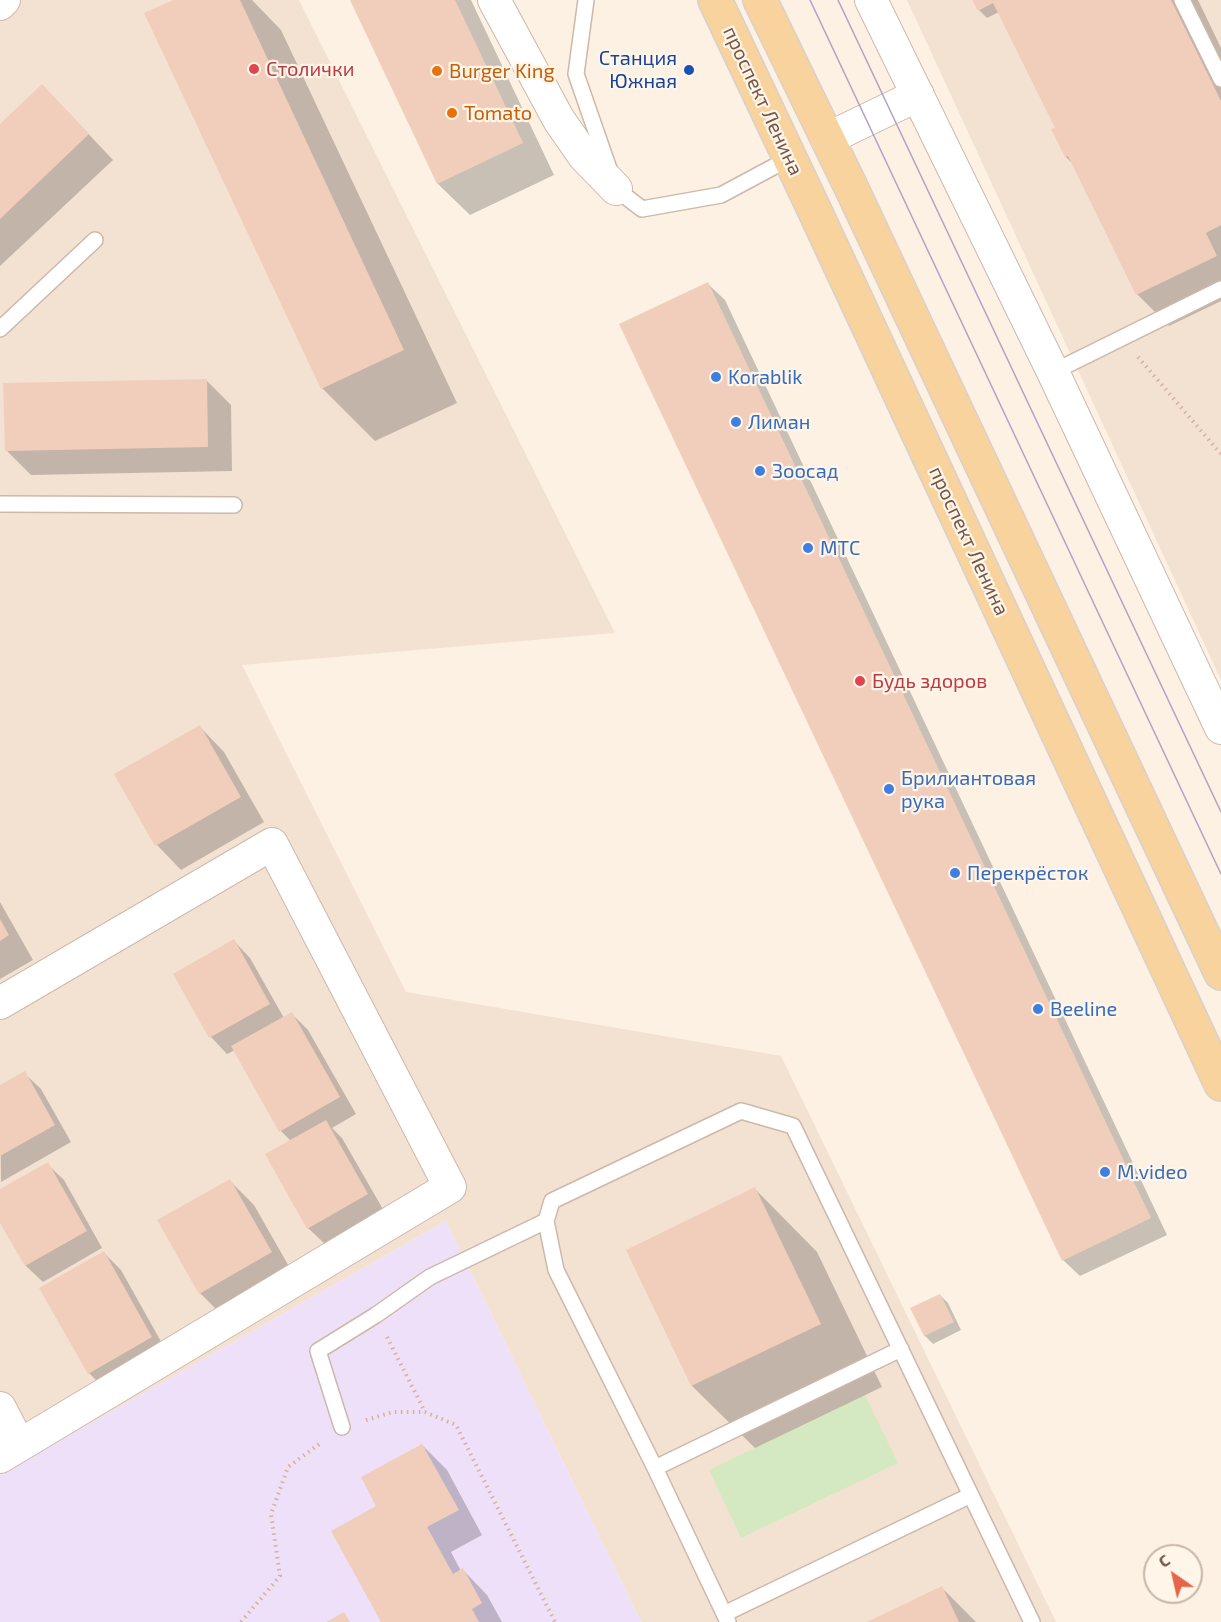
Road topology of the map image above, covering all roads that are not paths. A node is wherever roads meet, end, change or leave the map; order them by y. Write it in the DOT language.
graph roads {
  1 [pos="4,0"];
  2 [pos="494,0"];
  3 [pos="586,0"];
  4 [pos="715,0"];
  5 [pos="760,0"];
  6 [pos="871,0"];
  7 [pos="1182,0"];
  8 [pos="0,4"];
  9 [pos="1221,78"];
  10 [pos="918,95"];
  11 [pos="826,139"];
  12 [pos="790,158"];
  13 [pos="616,189"];
  14 [pos="95,240"];
  15 [pos="1221,289"];
  16 [pos="0,329"];
  17 [pos="1053,372"];
  18 [pos="0,504"];
  19 [pos="234,505"];
  20 [pos="1221,728"];
  21 [pos="1221,973"];
  22 [pos="0,1004"];
  23 [pos="1221,1084"];
  24 [pos="546,1221"];
  25 [pos="901,1349"];
  26 [pos="0,1408"];
  27 [pos="342,1427"];
  28 [pos="9,1451"];
  29 [pos="655,1468"];
  30 [pos="971,1496"];
  31 [pos="726,1618"];
  32 [pos="1032,1622"];
  1 -- 8 [label="street"];
  2 -- 13 [label="street"];
  3 -- 13 [label="lane"];
  4 -- 12 [label="main road, проспект Ленина"];
  5 -- 11 [label="main road, проспект Ленина"];
  6 -- 10 [label="street"];
  7 -- 9 [label="lane"];
  10 -- 11 [label="street"];
  10 -- 17 [label="street"];
  11 -- 12 [label="main road"];
  11 -- 21 [label="main road, проспект Ленина"];
  12 -- 13 [label="lane"];
  12 -- 23 [label="main road, проспект Ленина"];
  14 -- 16 [label="lane"];
  15 -- 17 [label="lane"];
  17 -- 20 [label="street"];
  18 -- 19 [label="lane"];
  22 -- 28 [label="street"];
  24 -- 25 [label="lane"];
  24 -- 27 [label="lane"];
  24 -- 29 [label="lane"];
  25 -- 29 [label="lane"];
  25 -- 30 [label="lane"];
  26 -- 28 [label="street"];
  29 -- 31 [label="lane"];
  30 -- 31 [label="lane"];
  30 -- 32 [label="lane"];
}
